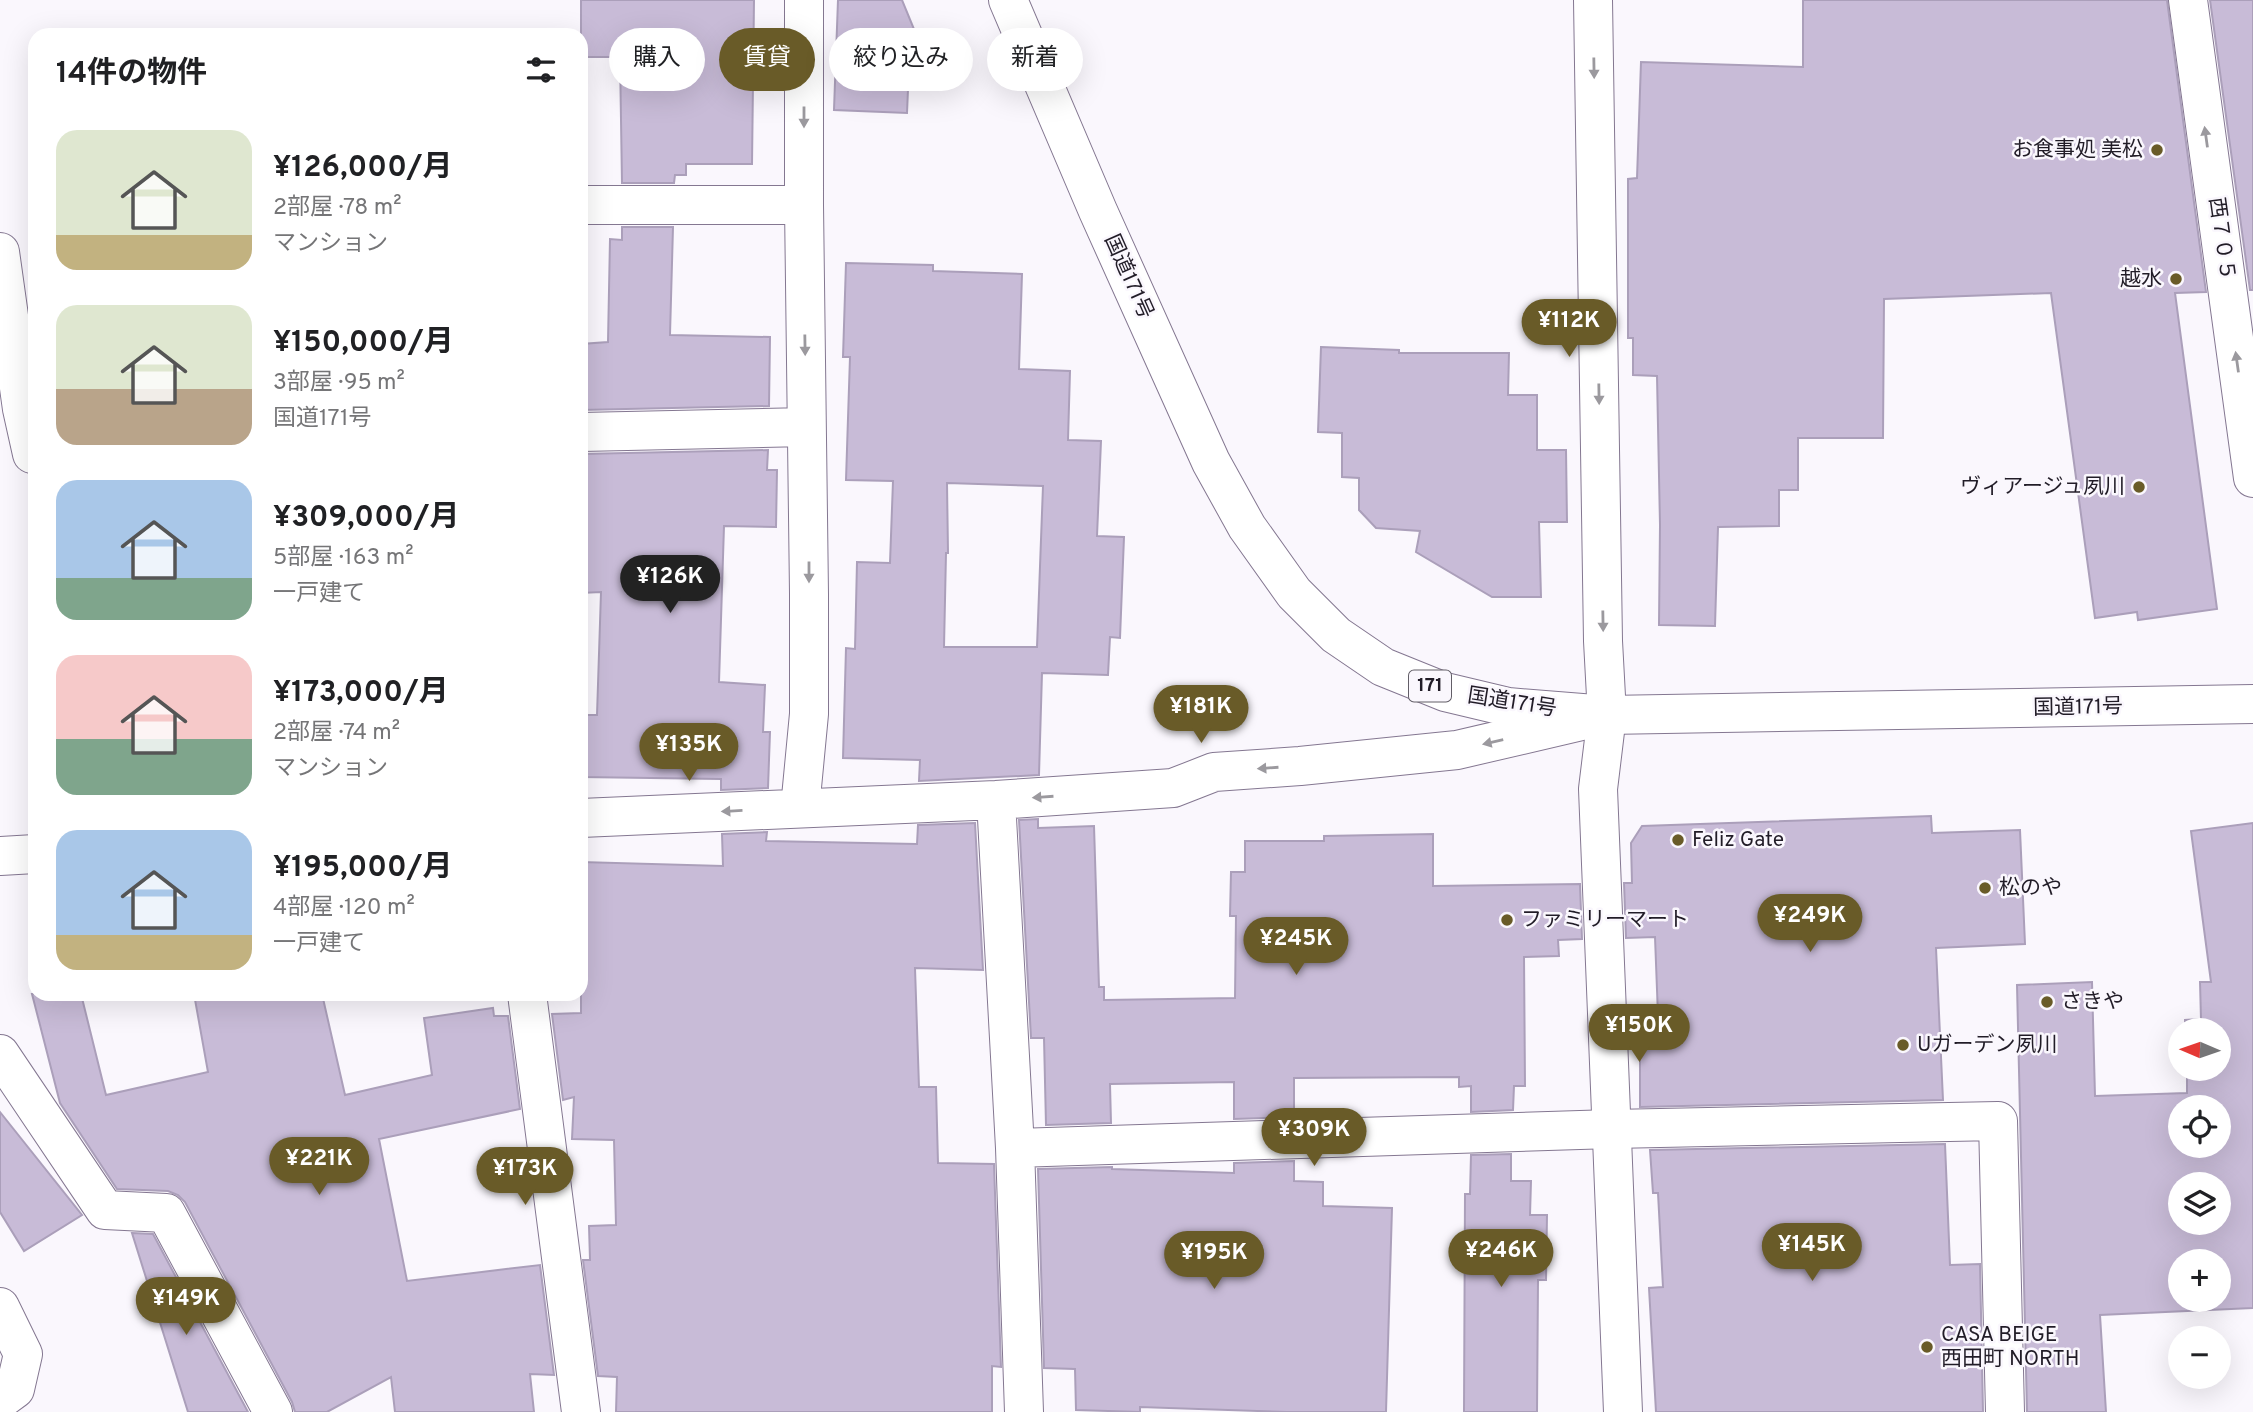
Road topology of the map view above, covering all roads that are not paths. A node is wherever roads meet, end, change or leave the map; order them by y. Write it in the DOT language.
graph roads {
  1 [pos="804,0"];
  2 [pos="1008,0"];
  3 [pos="1593,0"];
  4 [pos="2188,0"];
  5 [pos="588,205"];
  6 [pos="804,205"];
  7 [pos="0,252"];
  8 [pos="806,428"];
  9 [pos="588,432"];
  10 [pos="28,436"];
  11 [pos="2253,478"];
  12 [pos="2253,704"];
  13 [pos="1607,715"];
  14 [pos="996,800"];
  15 [pos="800,808"];
  16 [pos="588,818"];
  17 [pos="28,854"];
  18 [pos="0,856"];
  19 [pos="528,1001"];
  20 [pos="0,1054"];
  21 [pos="1612,1129"];
  22 [pos="1015,1148"];
  23 [pos="0,1307"];
  24 [pos="0,1400"];
  25 [pos="273,1412"];
  26 [pos="581,1412"];
  27 [pos="1024,1412"];
  28 [pos="1622,1412"];
  29 [pos="2005,1412"];
  1 -- 6 [label="main road, one-way"];
  2 -- 13 [label="main road, 国道171号 / 171"];
  3 -- 13 [label="main road, one-way"];
  11 -- 4 [label="main road, 西７０５, one-way"];
  5 -- 6 [label="main road"];
  6 -- 8 [label="main road, one-way"];
  7 -- 10 [label="main road"];
  8 -- 9 [label="main road"];
  8 -- 15 [label="main road, one-way"];
  12 -- 13 [label="main road, 国道171号 / 171"];
  13 -- 14 [label="main road, one-way"];
  13 -- 21 [label="main road"];
  14 -- 15 [label="main road"];
  14 -- 22 [label="main road"];
  15 -- 16 [label="main road, one-way"];
  17 -- 18 [label="main road"];
  19 -- 26 [label="main road"];
  20 -- 25 [label="main road"];
  21 -- 22 [label="main road"];
  21 -- 28 [label="main road"];
  21 -- 29 [label="main road"];
  22 -- 27 [label="main road"];
  23 -- 24 [label="main road"];
}
